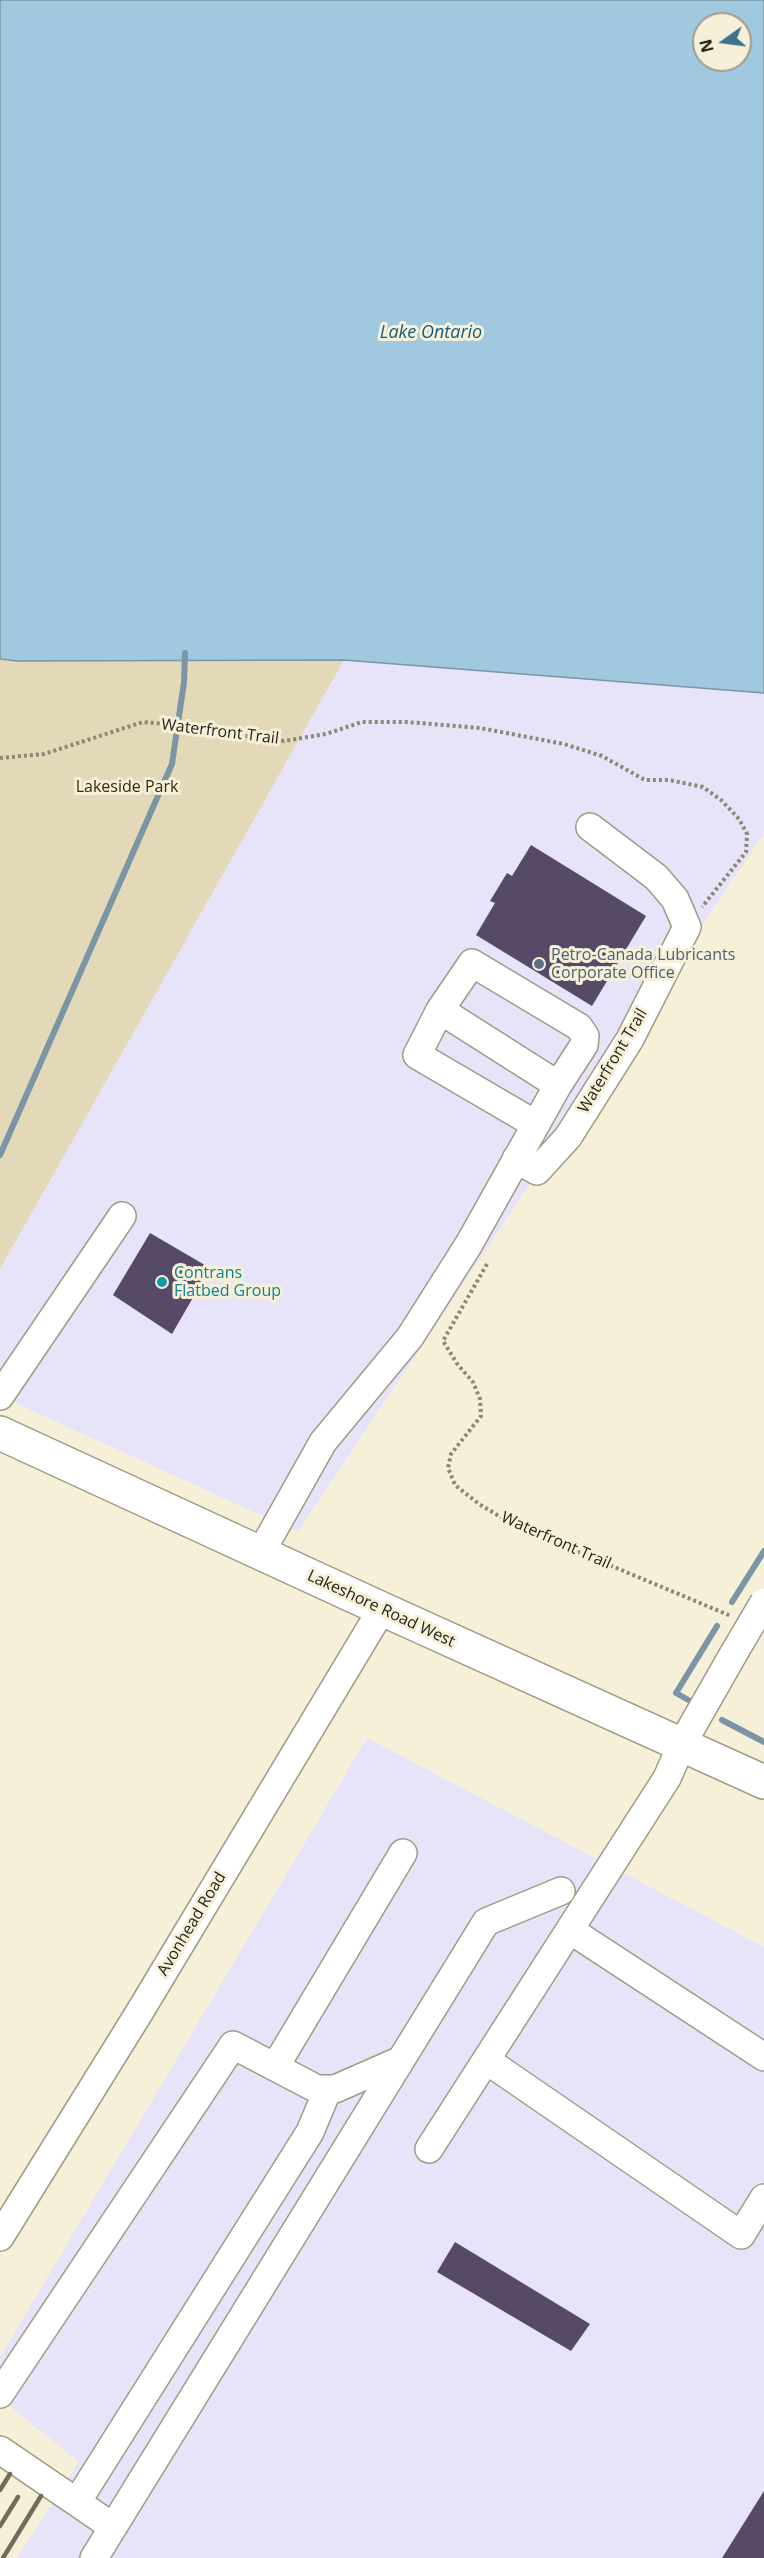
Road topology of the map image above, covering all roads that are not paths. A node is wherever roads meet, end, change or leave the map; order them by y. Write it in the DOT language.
graph roads {
  1 [pos="590,827"];
  2 [pos="440,1010"];
  3 [pos="558,1085"];
  4 [pos="535,1124"];
  5 [pos="527,1165"];
  6 [pos="122,1216"];
  7 [pos="0,1396"];
  8 [pos="0,1433"];
  9 [pos="260,1554"];
  10 [pos="764,1602"];
  11 [pos="382,1610"];
  12 [pos="681,1744"];
  13 [pos="764,1782"];
  14 [pos="403,1853"];
  15 [pos="608,1871"];
  16 [pos="570,1930"];
  17 [pos="764,2057"];
  18 [pos="401,2060"];
  19 [pos="486,2061"];
  20 [pos="275,2067"];
  21 [pos="328,2089"];
  22 [pos="429,2150"];
  23 [pos="764,2198"];
  24 [pos="0,2237"];
  25 [pos="0,2394"];
  26 [pos="0,2450"];
  27 [pos="77,2502"];
  28 [pos="113,2527"];
  29 [pos="94,2558"];
  1 -- 5 [label="street, Waterfront Trail"];
  2 -- 3 [label="street"];
  2 -- 3 [label="street"];
  2 -- 4 [label="street"];
  3 -- 4 [label="street"];
  4 -- 5 [label="street"];
  5 -- 9 [label="street"];
  6 -- 7 [label="street"];
  8 -- 9 [label="main road, Lakeshore Road West"];
  9 -- 11 [label="main road, Lakeshore Road West"];
  10 -- 12 [label="street, bridge"];
  11 -- 12 [label="main road, Lakeshore Road West"];
  11 -- 24 [label="street, Avonhead Road"];
  12 -- 13 [label="main road, Lakeshore Road West"];
  12 -- 15 [label="street"];
  14 -- 20 [label="street"];
  15 -- 16 [label="street"];
  15 -- 18 [label="street"];
  16 -- 17 [label="street"];
  16 -- 19 [label="street"];
  18 -- 21 [label="street"];
  18 -- 28 [label="street"];
  19 -- 22 [label="street"];
  19 -- 23 [label="street"];
  20 -- 21 [label="street"];
  20 -- 25 [label="street"];
  21 -- 27 [label="street"];
  26 -- 27 [label="street"];
  27 -- 28 [label="street"];
  28 -- 29 [label="street"];
}
